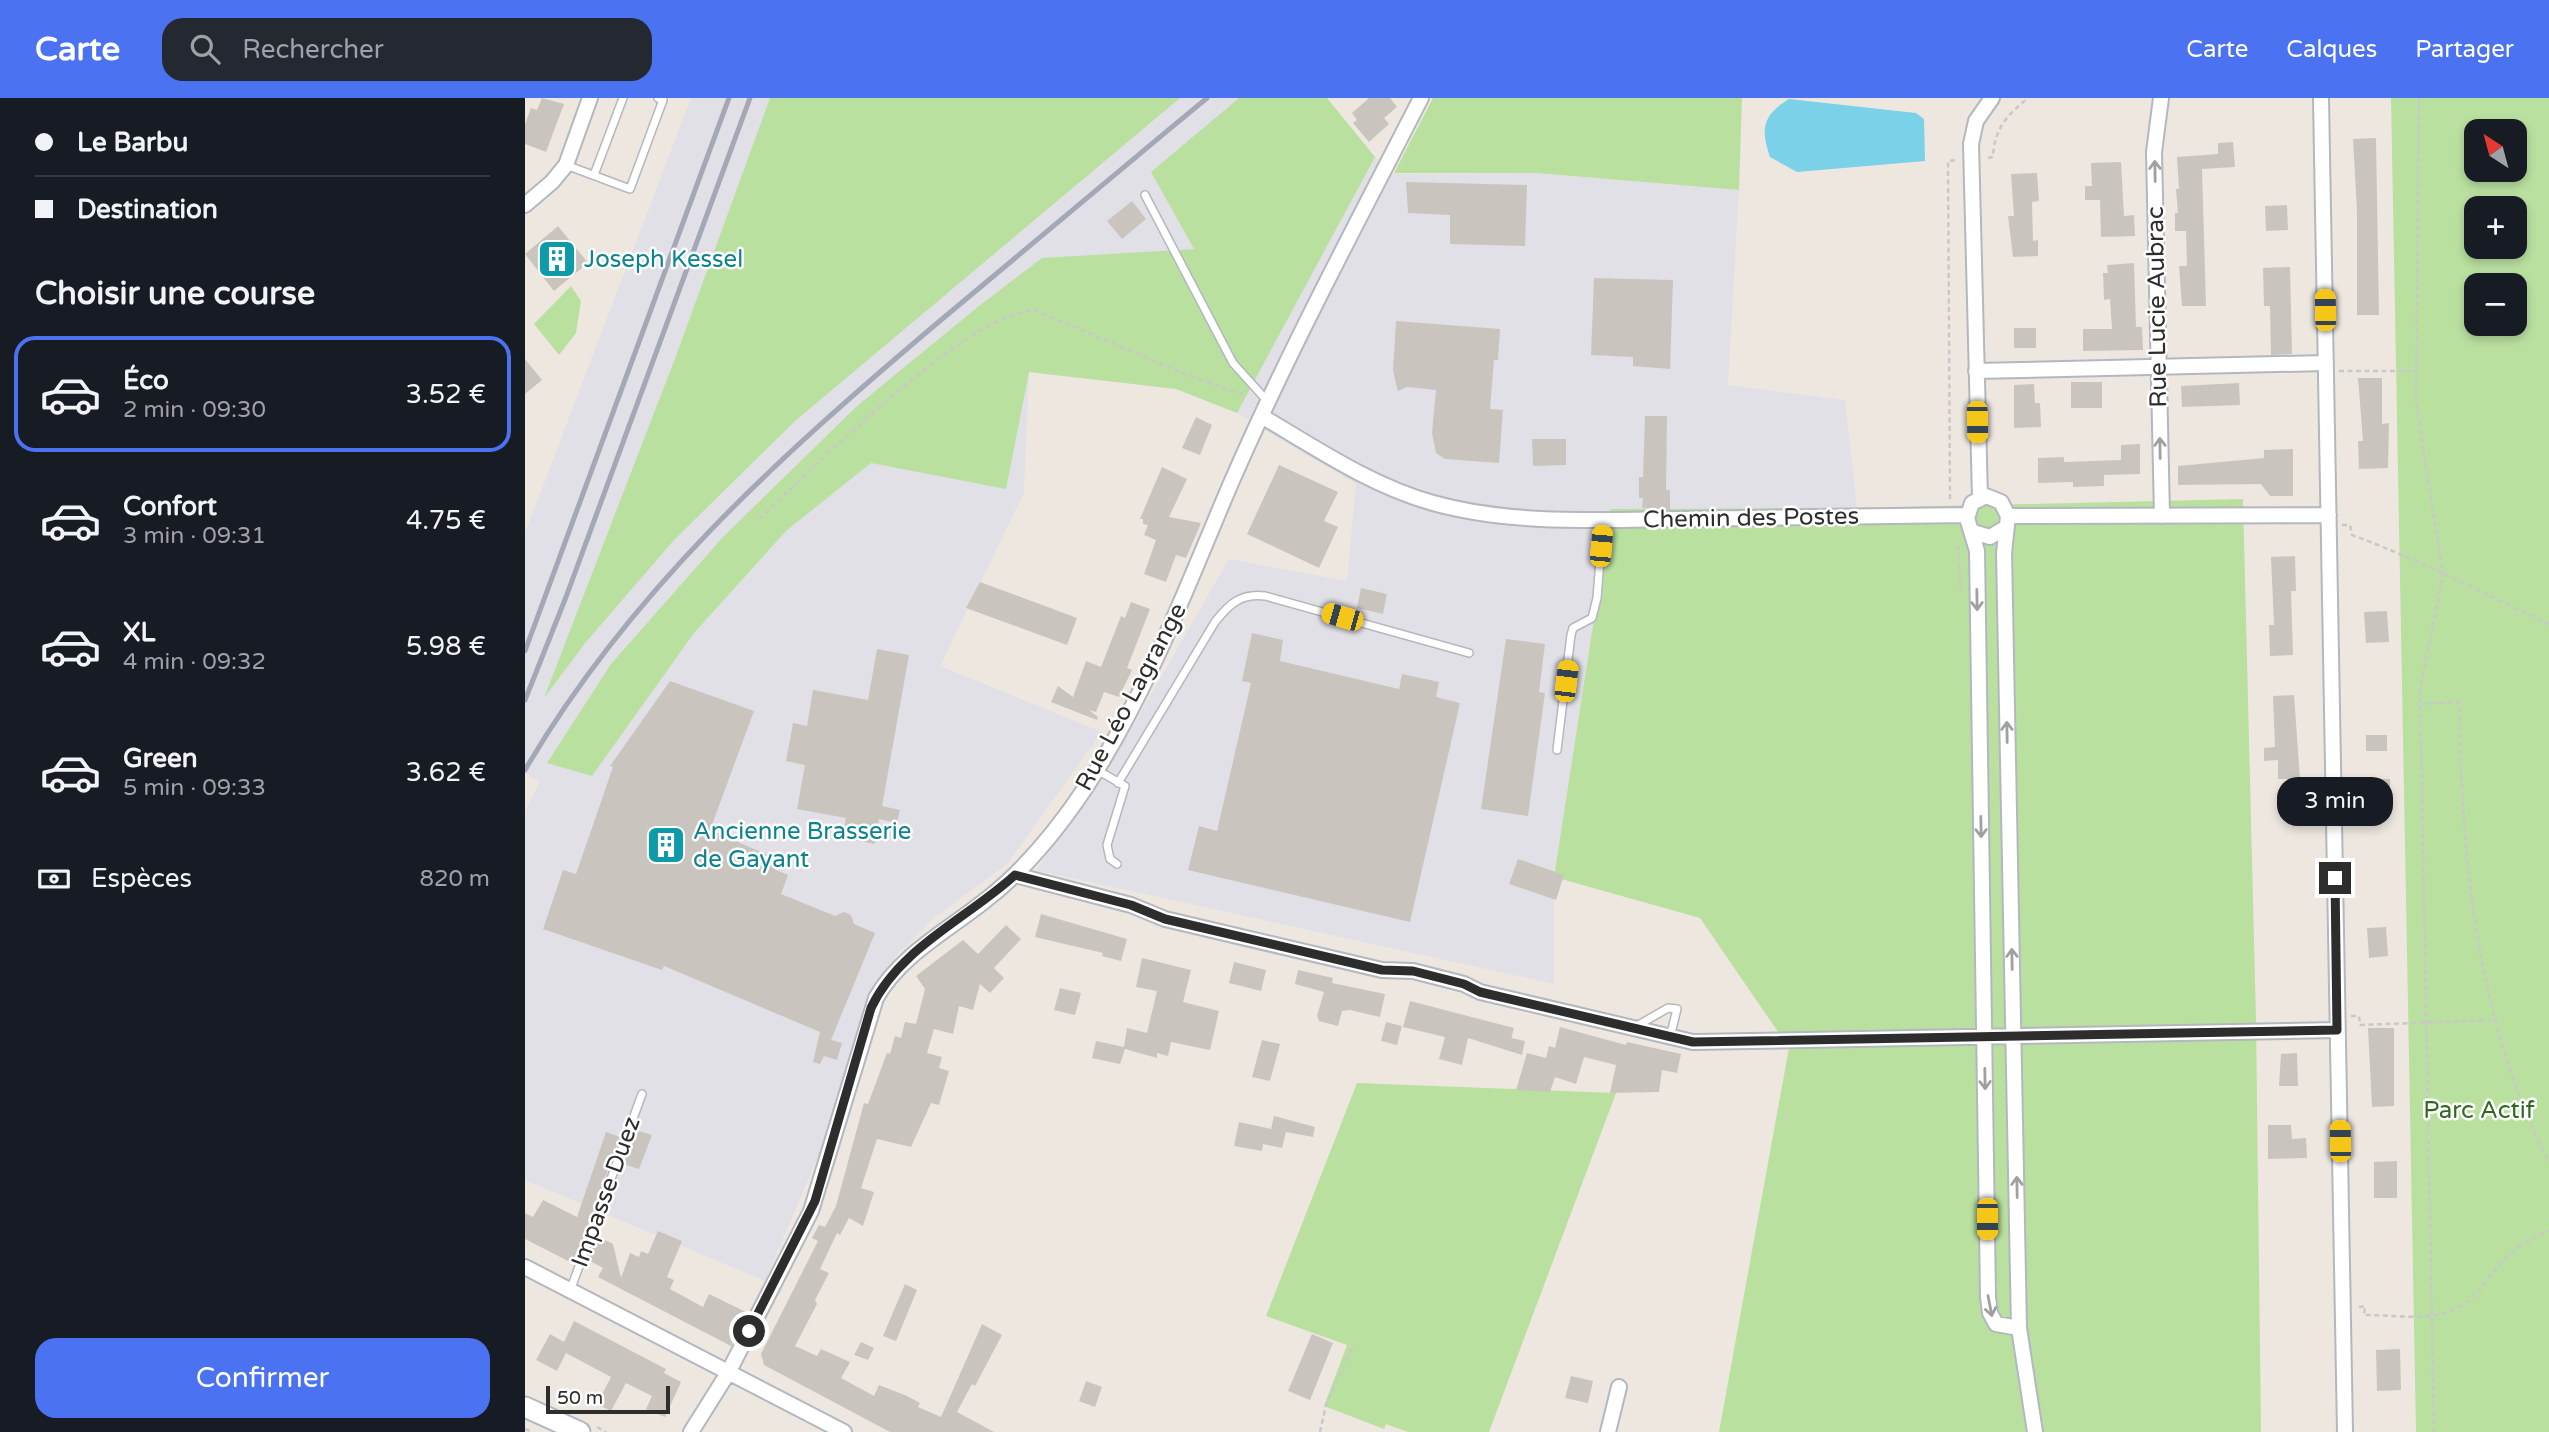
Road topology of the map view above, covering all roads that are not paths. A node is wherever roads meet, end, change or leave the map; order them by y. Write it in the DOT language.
graph roads {
  1 [pos="590,98"];
  2 [pos="623,98"];
  3 [pos="658,98"];
  4 [pos="1421,98"];
  5 [pos="1992,98"];
  6 [pos="2161,98"];
  7 [pos="2321,98"];
  8 [pos="565,165"];
  9 [pos="594,176"];
  10 [pos="1145,195"];
  11 [pos="525,205"];
  12 [pos="2159,367"];
  13 [pos="2326,367"];
  14 [pos="1976,371"];
  15 [pos="1270,403"];
  16 [pos="1263,417"];
  17 [pos="1980,498"];
  18 [pos="1967,515"];
  19 [pos="2162,516"];
  20 [pos="1603,520"];
  21 [pos="2329,520"];
  22 [pos="2006,522"];
  23 [pos="1973,532"];
  24 [pos="1469,653"];
  25 [pos="1557,750"];
  26 [pos="1097,769"];
  27 [pos="1118,783"];
  28 [pos="1117,864"];
  29 [pos="1015,875"];
  30 [pos="2337,1023"];
  31 [pos="1632,1028"];
  32 [pos="2013,1036"];
  33 [pos="1670,1037"];
  34 [pos="1985,1037"];
  35 [pos="642,1094"];
  36 [pos="525,1267"];
  37 [pos="570,1291"];
  38 [pos="2019,1328"];
  39 [pos="728,1373"];
  40 [pos="1619,1387"];
  41 [pos="525,1407"];
  42 [pos="525,1420"];
  43 [pos="549,1432"];
  44 [pos="580,1432"];
  45 [pos="691,1432"];
  46 [pos="844,1432"];
  47 [pos="1608,1432"];
  48 [pos="2035,1432"];
  49 [pos="2345,1432"];
  1 -- 8 [label="street"];
  2 -- 9 [label="lane"];
  3 -- 9 [label="lane"];
  4 -- 15 [label="street, Rue Léo Lagrange"];
  5 -- 14 [label="street"];
  12 -- 6 [label="street, Rue Lucie Aubrac, one-way"];
  7 -- 13 [label="street"];
  8 -- 9 [label="lane"];
  8 -- 11 [label="street"];
  10 -- 15 [label="lane"];
  12 -- 13 [label="street"];
  12 -- 14 [label="street"];
  19 -- 12 [label="street, Rue Lucie Aubrac, one-way"];
  13 -- 21 [label="street"];
  14 -- 17 [label="street"];
  15 -- 16 [label="street, Rue Léo Lagrange"];
  16 -- 20 [label="street, Chemin des Postes"];
  16 -- 26 [label="street, Rue Léo Lagrange"];
  17 -- 18 [label="street"];
  17 -- 22 [label="street"];
  18 -- 20 [label="street, Chemin des Postes"];
  18 -- 23 [label="street"];
  19 -- 21 [label="street"];
  19 -- 22 [label="street"];
  20 -- 25 [label="lane"];
  21 -- 30 [label="street"];
  22 -- 23 [label="street"];
  32 -- 22 [label="street, one-way"];
  23 -- 34 [label="street, one-way"];
  24 -- 27 [label="lane"];
  26 -- 27 [label="lane"];
  26 -- 29 [label="street, Rue Léo Lagrange"];
  27 -- 28 [label="lane"];
  29 -- 31 [label="street"];
  29 -- 39 [label="street, Rue Léo Lagrange"];
  30 -- 32 [label="street"];
  30 -- 49 [label="street"];
  31 -- 33 [label="street"];
  31 -- 33 [label="lane"];
  32 -- 34 [label="street"];
  38 -- 32 [label="street, one-way"];
  33 -- 34 [label="street"];
  34 -- 38 [label="street, one-way"];
  35 -- 37 [label="lane, Impasse Duez"];
  36 -- 37 [label="street"];
  37 -- 39 [label="street"];
  38 -- 48 [label="street"];
  39 -- 45 [label="street, Rue Léo Lagrange"];
  39 -- 46 [label="street"];
  40 -- 47 [label="street"];
  41 -- 44 [label="main road"];
  42 -- 43 [label="main road"];
}
